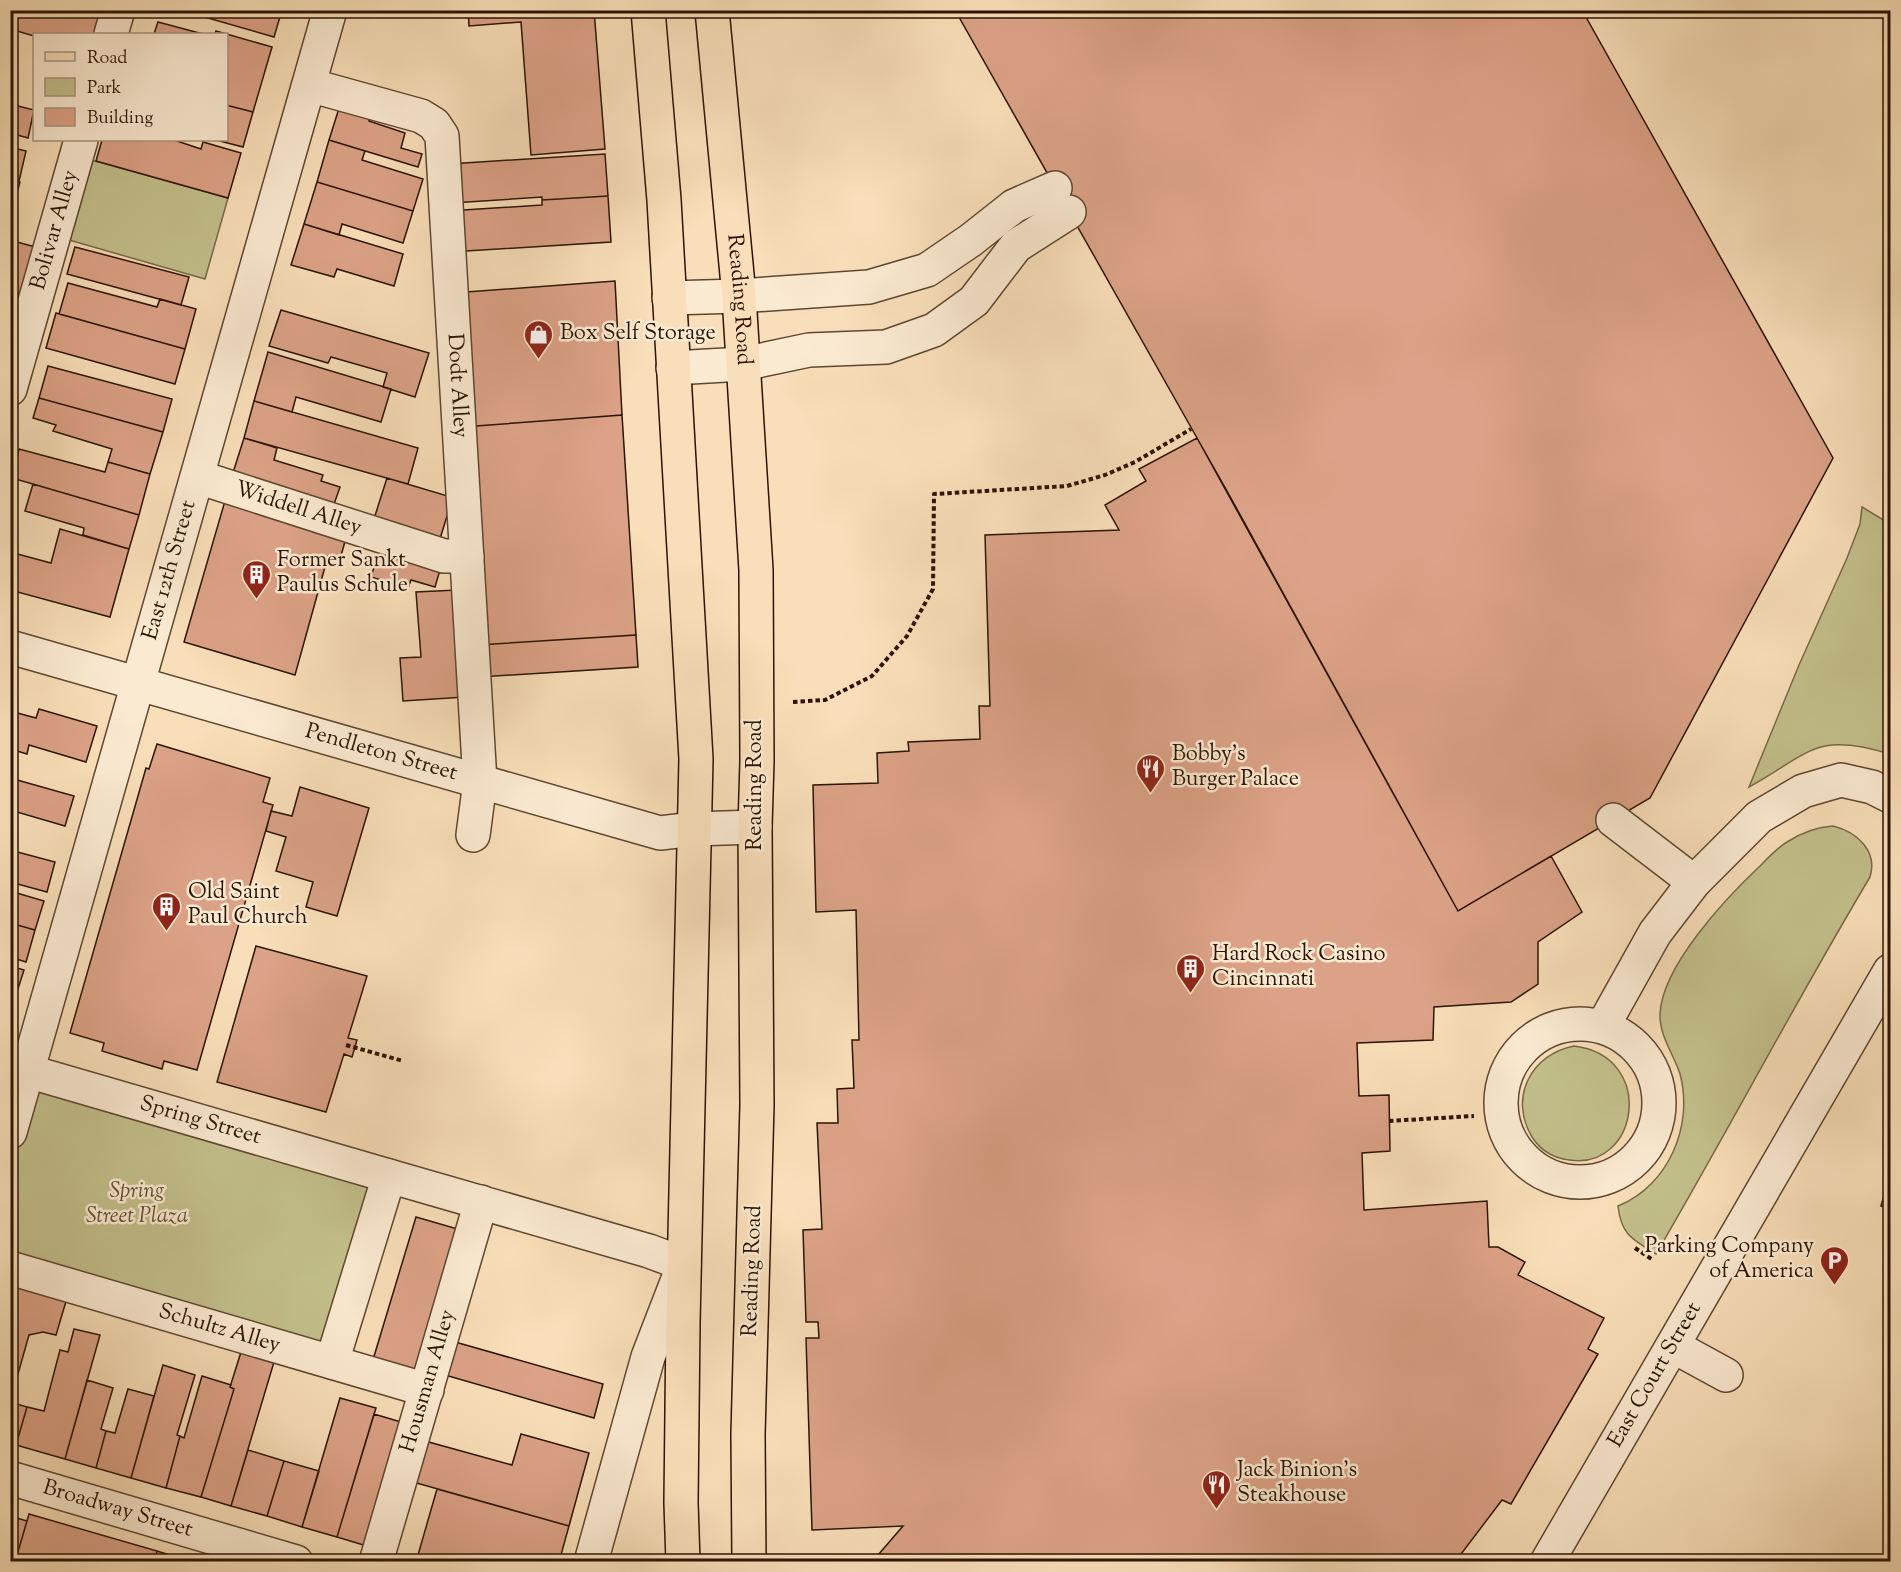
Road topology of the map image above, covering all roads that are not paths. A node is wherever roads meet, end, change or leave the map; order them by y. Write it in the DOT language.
graph roads {
  1 [pos="118,10"];
  2 [pos="330,10"];
  3 [pos="648,10"];
  4 [pos="712,10"];
  5 [pos="111,33"];
  6 [pos="309,85"];
  7 [pos="81,141"];
  8 [pos="739,296"];
  9 [pos="669,298"];
  10 [pos="743,364"];
  11 [pos="673,368"];
  12 [pos="10,389"];
  13 [pos="198,477"];
  14 [pos="466,556"];
  15 [pos="10,647"];
  16 [pos="139,684"];
  17 [pos="480,782"];
  18 [pos="1890,796"];
  19 [pos="1613,820"];
  20 [pos="755,827"];
  21 [pos="694,829"];
  22 [pos="473,835"];
  23 [pos="1694,882"];
  24 [pos="1890,971"];
  25 [pos="1603,1026"];
  26 [pos="20,1069"];
  27 [pos="10,1132"];
  28 [pos="388,1176"];
  29 [pos="481,1203"];
  30 [pos="684,1264"];
  31 [pos="10,1268"];
  32 [pos="1673,1346"];
  33 [pos="332,1362"];
  34 [pos="1726,1375"];
  35 [pos="427,1390"];
  36 [pos="10,1478"];
  37 [pos="296,1562"];
  38 [pos="376,1562"];
  39 [pos="591,1562"];
  40 [pos="683,1562"];
  41 [pos="749,1562"];
  42 [pos="1547,1562"];
  1 -- 5 [label="street"];
  2 -- 6 [label="street, East 12th Street"];
  3 -- 9 [label="main road"];
  4 -- 8 [label="main road, Reading Road"];
  6 -- 13 [label="street, East 12th Street"];
  6 -- 14 [label="street, Dodt Alley"];
  7 -- 12 [label="street, Bolivar Alley"];
  8 -- 9 [label="street"];
  8 -- 10 [label="main road, Reading Road"];
  8 -- 10 [label="street"];
  9 -- 11 [label="main road"];
  10 -- 11 [label="street"];
  10 -- 20 [label="main road, Reading Road"];
  11 -- 21 [label="main road"];
  13 -- 14 [label="street, Widdell Alley"];
  13 -- 16 [label="street, East 12th Street"];
  14 -- 17 [label="street, Dodt Alley"];
  15 -- 16 [label="street, Pendleton Street"];
  16 -- 17 [label="street, Pendleton Street"];
  16 -- 26 [label="street, East 12th Street"];
  17 -- 21 [label="street, Pendleton Street"];
  17 -- 22 [label="street, Dodt Alley"];
  18 -- 23 [label="street"];
  19 -- 23 [label="street"];
  20 -- 21 [label="street, Pendleton Street"];
  20 -- 41 [label="main road, Reading Road"];
  21 -- 30 [label="main road"];
  23 -- 25 [label="street"];
  24 -- 32 [label="street, East Court Street"];
  25 -- 25 [label="street"];
  26 -- 27 [label="street, East 12th Street"];
  26 -- 28 [label="street, Spring Street"];
  28 -- 29 [label="street, Spring Street"];
  28 -- 33 [label="street"];
  29 -- 30 [label="street, Spring Street"];
  29 -- 35 [label="street, Housman Alley"];
  30 -- 39 [label="street"];
  30 -- 40 [label="main road"];
  31 -- 33 [label="street, Schultz Alley"];
  32 -- 34 [label="street"];
  32 -- 42 [label="street, East Court Street"];
  33 -- 35 [label="street, Schultz Alley"];
  35 -- 38 [label="street, Housman Alley"];
  36 -- 37 [label="street, Broadway Street"];
}
